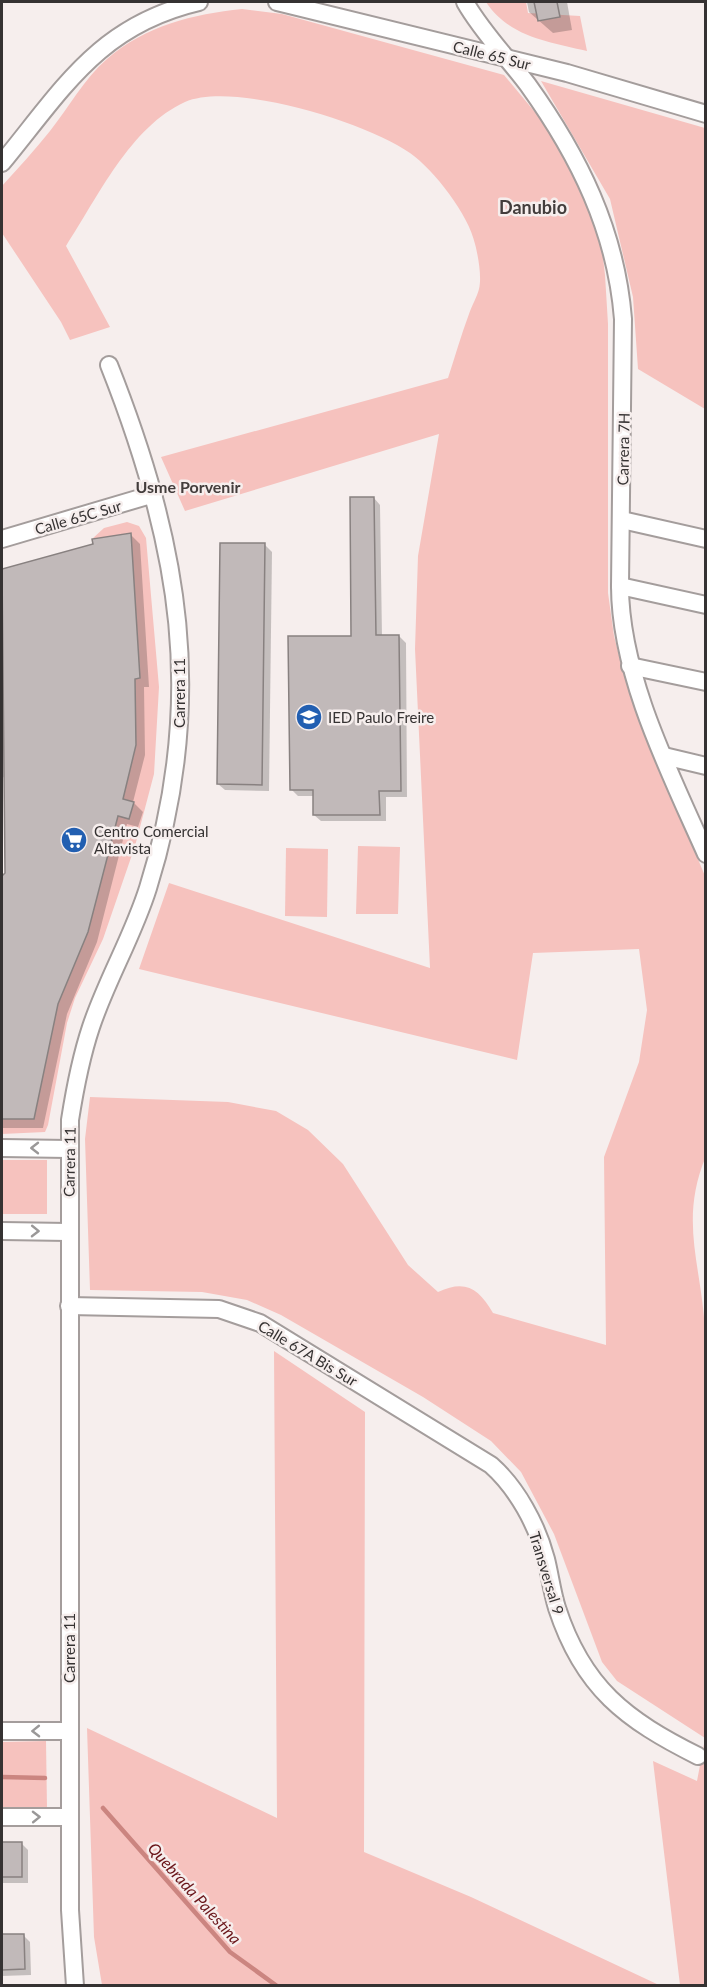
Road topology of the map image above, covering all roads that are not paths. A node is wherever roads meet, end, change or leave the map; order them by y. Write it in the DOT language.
graph roads {
  1 [pos="198,2"];
  2 [pos="277,2"];
  3 [pos="465,2"];
  4 [pos="506,58"];
  5 [pos="705,114"];
  6 [pos="2,163"];
  7 [pos="109,365"];
  8 [pos="154,494"];
  9 [pos="622,520"];
  10 [pos="705,538"];
  11 [pos="2,539"];
  12 [pos="620,586"];
  13 [pos="705,605"];
  14 [pos="630,666"];
  15 [pos="705,682"];
  16 [pos="664,756"];
  17 [pos="705,766"];
  18 [pos="705,854"];
  19 [pos="2,1148"];
  20 [pos="68,1149"];
  21 [pos="2,1231"];
  22 [pos="68,1232"];
  23 [pos="69,1306"];
  24 [pos="491,1465"];
  25 [pos="2,1731"];
  26 [pos="70,1731"];
  27 [pos="698,1756"];
  28 [pos="2,1817"];
  29 [pos="70,1817"];
  30 [pos="75,1986"];
  1 -- 6 [label="street"];
  2 -- 4 [label="street, Calle 65 Sur"];
  3 -- 4 [label="street, Carrera 7H"];
  4 -- 5 [label="street, Calle 65 Sur"];
  4 -- 9 [label="street, Carrera 7H"];
  7 -- 8 [label="street, Carrera 11"];
  8 -- 11 [label="street, Calle 65C Sur"];
  8 -- 20 [label="street, Carrera 11"];
  9 -- 10 [label="street"];
  9 -- 12 [label="street, Carrera 7H"];
  12 -- 13 [label="street"];
  12 -- 14 [label="street, Carrera 7H"];
  14 -- 15 [label="street"];
  14 -- 16 [label="street, Carrera 7H"];
  16 -- 17 [label="street"];
  16 -- 18 [label="street, Carrera 7H"];
  20 -- 19 [label="street, one-way"];
  20 -- 22 [label="street, Carrera 11"];
  21 -- 22 [label="street, one-way"];
  22 -- 23 [label="street, Carrera 11"];
  23 -- 24 [label="street, Calle 67A Bis Sur"];
  23 -- 26 [label="street, Carrera 11"];
  24 -- 27 [label="street, Transversal 9"];
  26 -- 25 [label="street, one-way"];
  26 -- 29 [label="street, Carrera 11"];
  28 -- 29 [label="street, one-way"];
  29 -- 30 [label="street, Carrera 11"];
}
